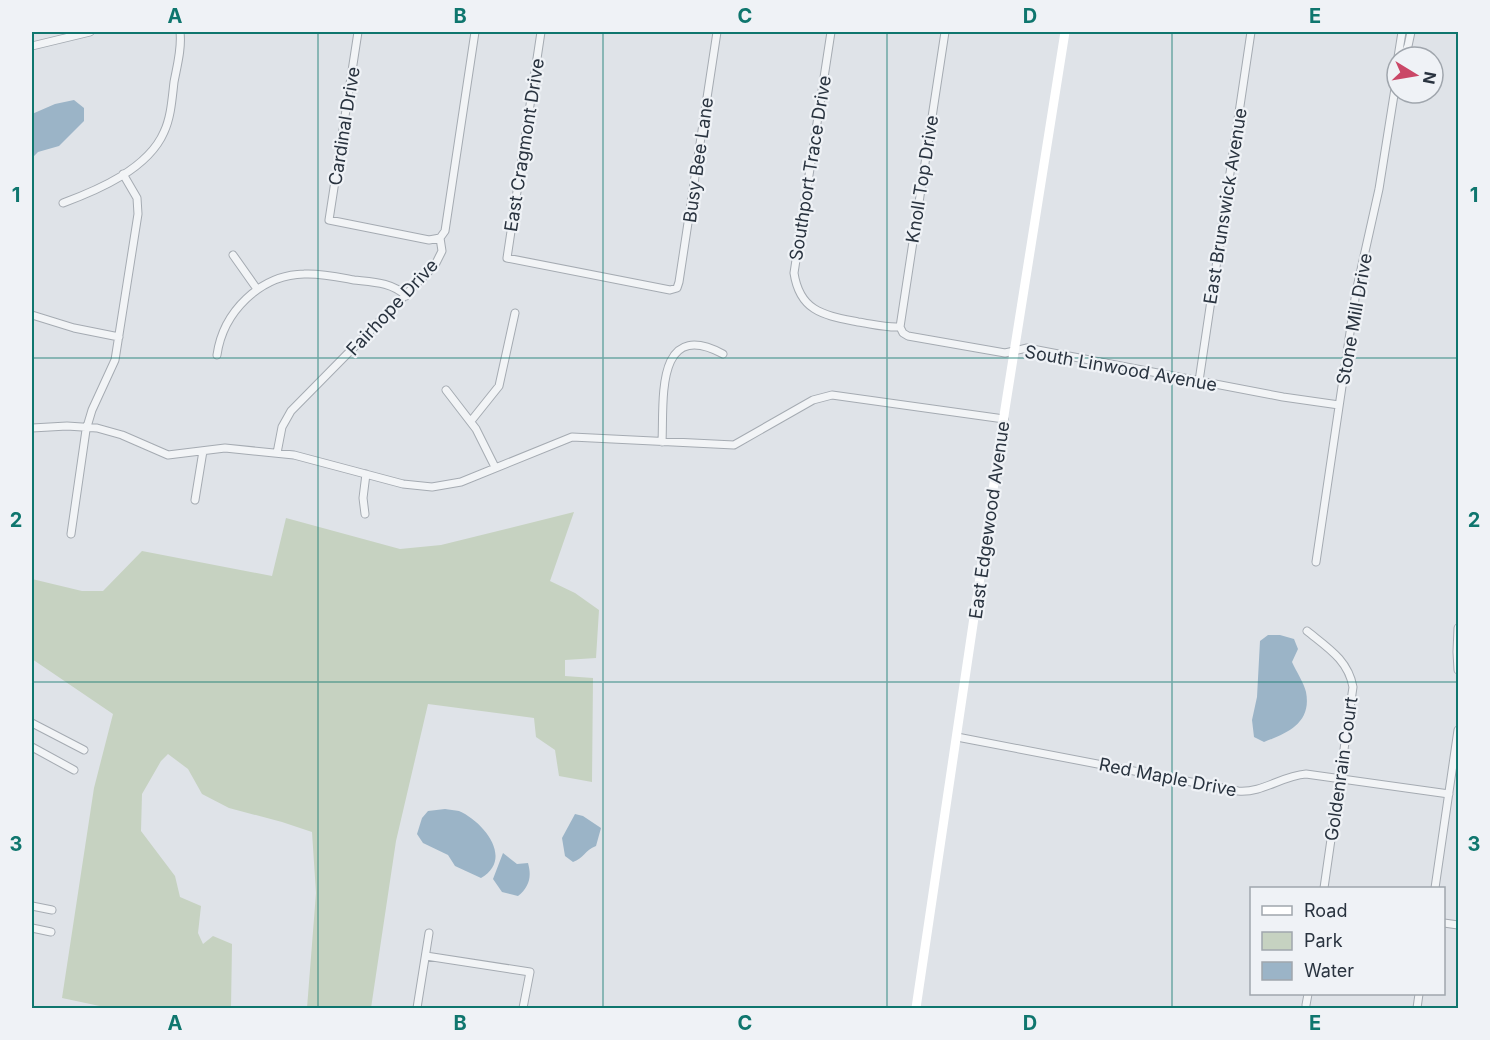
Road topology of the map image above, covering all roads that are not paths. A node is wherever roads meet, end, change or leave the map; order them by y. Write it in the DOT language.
graph roads {
  1 [pos="90,32"];
  2 [pos="180,32"];
  3 [pos="358,32"];
  4 [pos="475,32"];
  5 [pos="541,32"];
  6 [pos="717,32"];
  7 [pos="831,32"];
  8 [pos="945,32"];
  9 [pos="1065,32"];
  10 [pos="1251,32"];
  11 [pos="32,46"];
  12 [pos="1392,105"];
  13 [pos="123,174"];
  14 [pos="63,202"];
  15 [pos="440,238"];
  16 [pos="233,255"];
  17 [pos="676,288"];
  18 [pos="257,289"];
  19 [pos="406,296"];
  20 [pos="806,302"];
  21 [pos="515,313"];
  22 [pos="32,315"];
  23 [pos="900,327"];
  24 [pos="119,337"];
  25 [pos="1015,350"];
  26 [pos="723,354"];
  27 [pos="217,355"];
  28 [pos="1199,381"];
  29 [pos="446,390"];
  30 [pos="1339,405"];
  31 [pos="1004,419"];
  32 [pos="471,421"];
  33 [pos="87,427"];
  34 [pos="32,428"];
  35 [pos="662,442"];
  36 [pos="203,451"];
  37 [pos="277,453"];
  38 [pos="495,467"];
  39 [pos="366,474"];
  40 [pos="195,500"];
  41 [pos="365,514"];
  42 [pos="71,534"];
  43 [pos="1316,562"];
  44 [pos="1458,628"];
  45 [pos="1307,631"];
  46 [pos="1458,670"];
  47 [pos="32,723"];
  48 [pos="1458,730"];
  49 [pos="957,736"];
  50 [pos="32,747"];
  51 [pos="84,750"];
  52 [pos="74,770"];
  53 [pos="1340,778"];
  54 [pos="1449,794"];
  55 [pos="1323,887"];
  56 [pos="1435,887"];
  57 [pos="32,906"];
  58 [pos="52,910"];
  59 [pos="32,928"];
  60 [pos="51,932"];
  61 [pos="429,933"];
  62 [pos="426,956"];
  63 [pos="1308,995"];
  64 [pos="1306,1005"];
  65 [pos="417,1008"];
  66 [pos="523,1008"];
  67 [pos="916,1008"];
  1 -- 11 [label="street"];
  2 -- 13 [label="street"];
  3 -- 15 [label="street, Cardinal Drive"];
  4 -- 15 [label="street, Fairhope Drive"];
  5 -- 17 [label="street, East Cragmont Drive"];
  6 -- 17 [label="street, Busy Bee Lane"];
  7 -- 20 [label="street, Southport Trace Drive"];
  8 -- 23 [label="street, Knoll Top Drive"];
  9 -- 25 [label="main road, East Edgewood Avenue"];
  10 -- 28 [label="street, East Brunswick Avenue"];
  12 -- 30 [label="street, Stone Mill Drive"];
  13 -- 14 [label="street"];
  13 -- 24 [label="street"];
  15 -- 19 [label="street, Fairhope Drive"];
  16 -- 18 [label="street"];
  18 -- 19 [label="street"];
  18 -- 27 [label="street"];
  19 -- 37 [label="street, Fairhope Drive"];
  20 -- 23 [label="street, South Linwood Avenue"];
  21 -- 32 [label="street"];
  22 -- 24 [label="street"];
  23 -- 25 [label="street, South Linwood Avenue"];
  24 -- 33 [label="street"];
  25 -- 28 [label="street, South Linwood Avenue"];
  25 -- 31 [label="main road, East Edgewood Avenue"];
  26 -- 35 [label="street"];
  28 -- 30 [label="street, South Linwood Avenue"];
  29 -- 32 [label="street"];
  30 -- 43 [label="street, Stone Mill Drive"];
  31 -- 35 [label="street"];
  31 -- 49 [label="main road, East Edgewood Avenue"];
  32 -- 38 [label="street"];
  33 -- 34 [label="street"];
  33 -- 36 [label="street"];
  33 -- 42 [label="street"];
  35 -- 38 [label="street"];
  36 -- 37 [label="street"];
  36 -- 40 [label="street"];
  37 -- 39 [label="street"];
  38 -- 39 [label="street"];
  39 -- 41 [label="street"];
  44 -- 46 [label="street"];
  45 -- 53 [label="street, Goldenrain Court"];
  47 -- 51 [label="street"];
  48 -- 54 [label="street"];
  49 -- 53 [label="street, Red Maple Drive"];
  49 -- 67 [label="main road, East Edgewood Avenue"];
  50 -- 52 [label="street"];
  53 -- 54 [label="street, Red Maple Drive"];
  53 -- 55 [label="street, Goldenrain Court"];
  54 -- 56 [label="street"];
  57 -- 58 [label="street"];
  59 -- 60 [label="street"];
  61 -- 62 [label="street"];
  62 -- 65 [label="street"];
  62 -- 66 [label="street"];
  63 -- 64 [label="street"];
}
